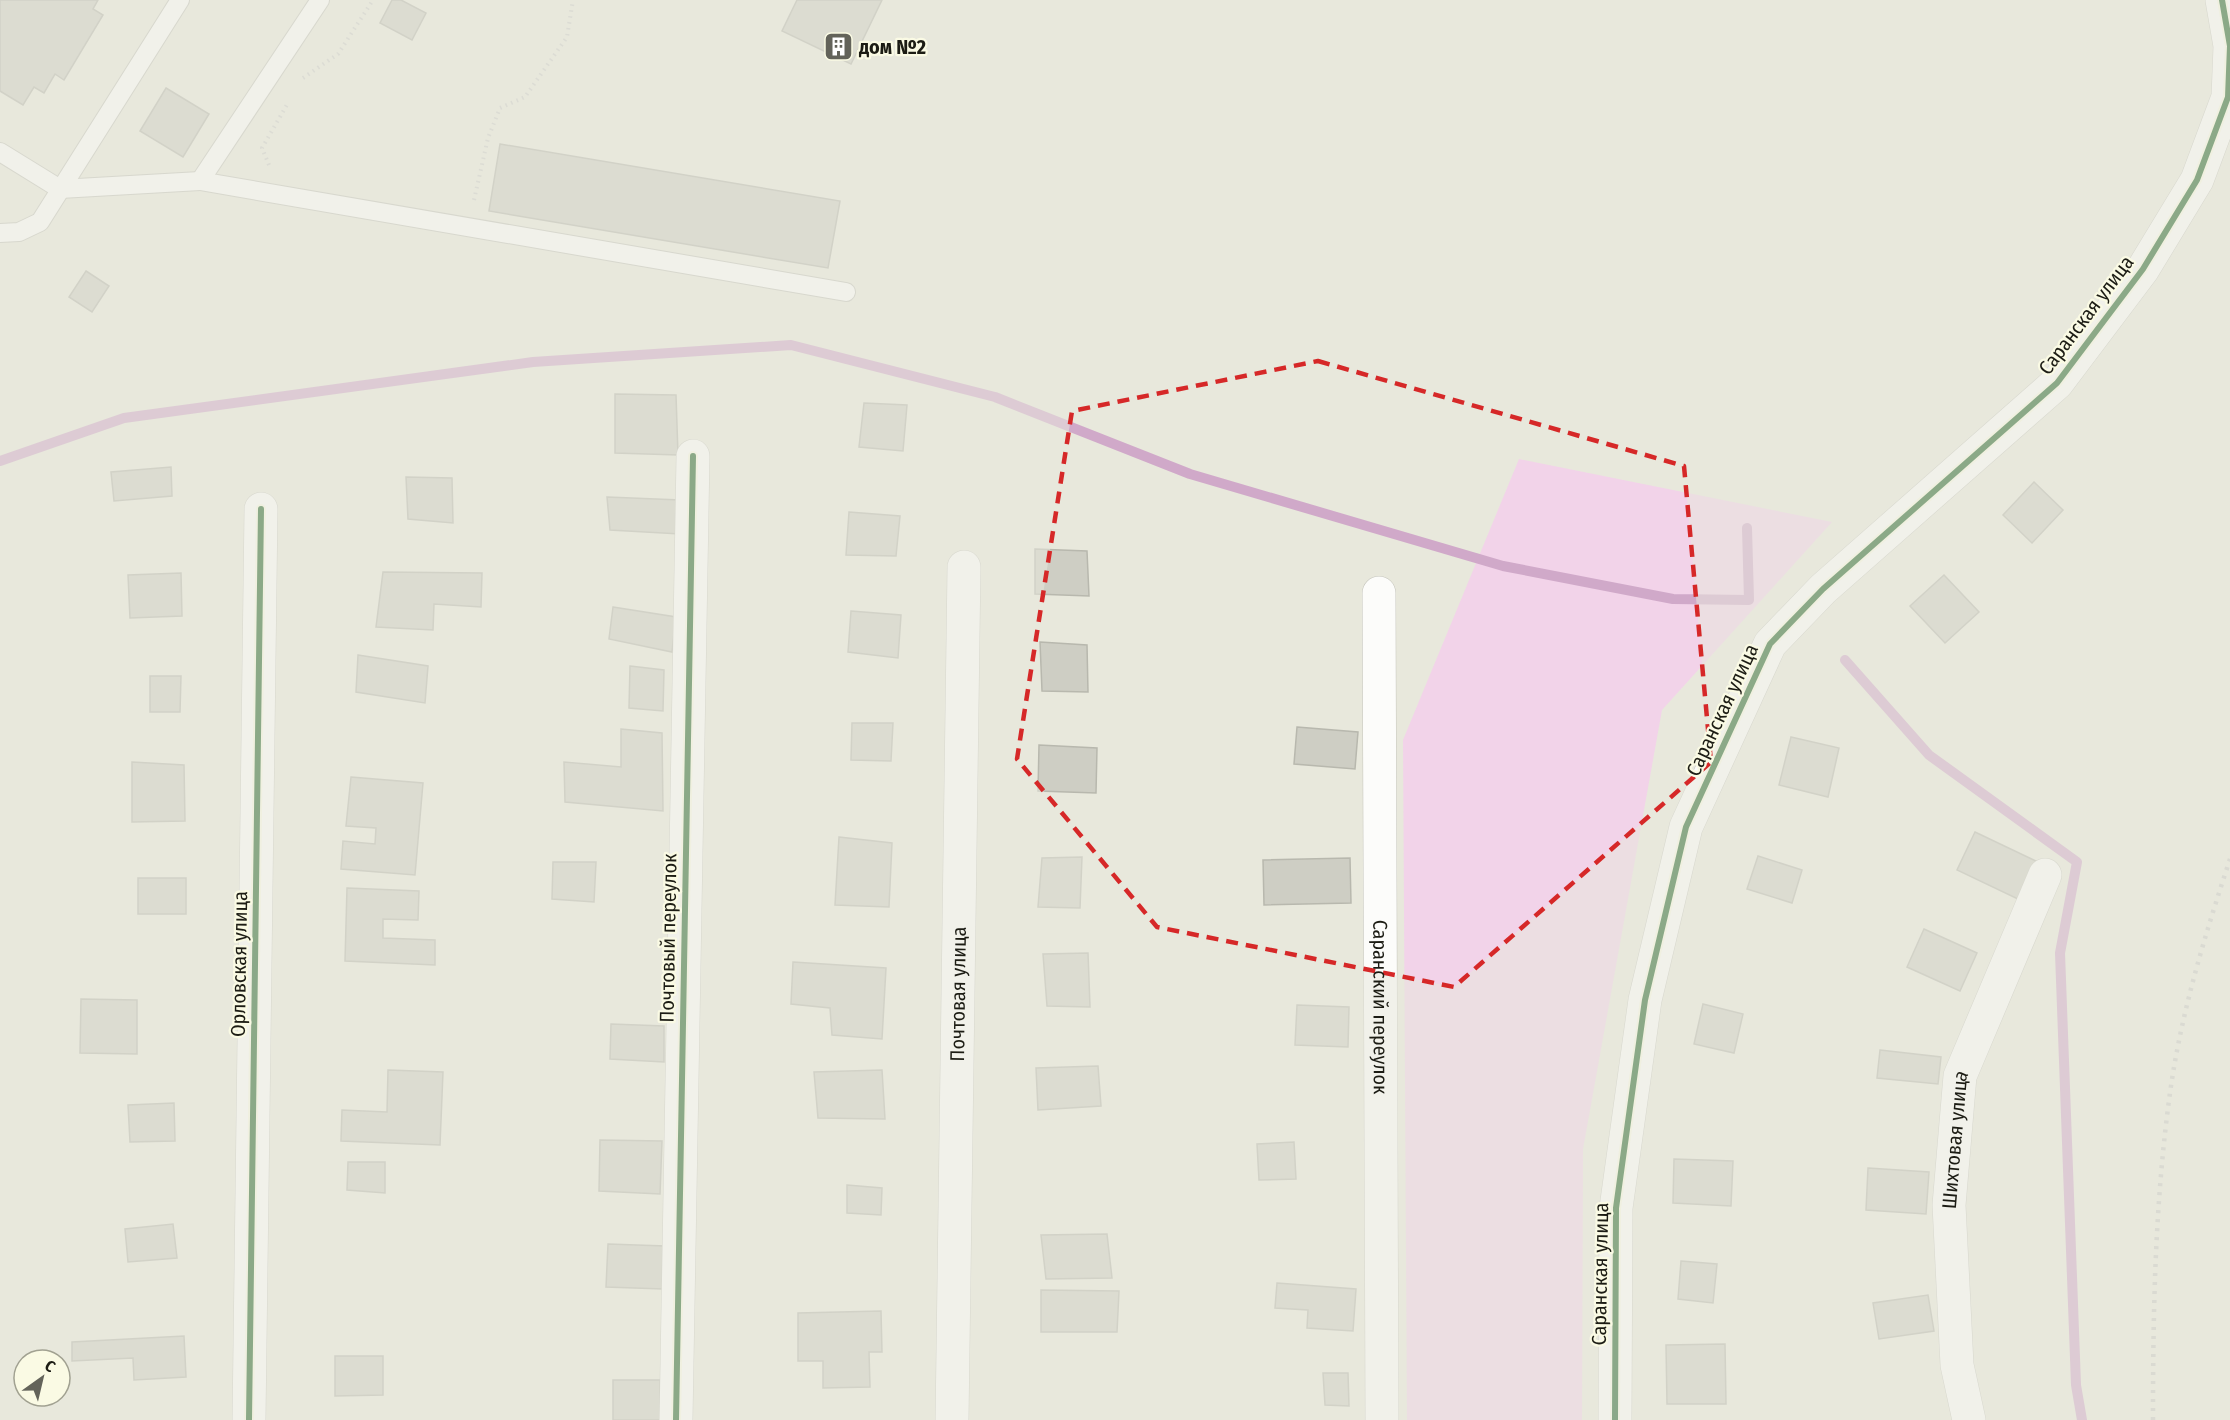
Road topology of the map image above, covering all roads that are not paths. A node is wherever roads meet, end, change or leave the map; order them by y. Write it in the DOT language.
graph roads {
  1 [pos="320,0"];
  2 [pos="2222,0"];
  3 [pos="176,1"];
  4 [pos="0,152"];
  5 [pos="200,181"];
  6 [pos="60,189"];
  7 [pos="0,232"];
  8 [pos="846,292"];
  9 [pos="693,456"];
  10 [pos="261,509"];
  11 [pos="964,567"];
  12 [pos="1379,593"];
  13 [pos="2045,875"];
  14 [pos="249,1420"];
  15 [pos="676,1420"];
  16 [pos="952,1420"];
  17 [pos="1382,1420"];
  18 [pos="1615,1420"];
  19 [pos="1968,1420"];
  1 -- 5 [label="lane"];
  2 -- 18 [label="street, Саранская улица"];
  3 -- 6 [label="lane"];
  4 -- 6 [label="lane"];
  5 -- 6 [label="lane"];
  5 -- 8 [label="lane"];
  6 -- 7 [label="lane"];
  9 -- 15 [label="street, Почтовый переулок"];
  10 -- 14 [label="street, Орловская улица"];
  11 -- 16 [label="street, Почтовая улица"];
  12 -- 17 [label="street, Саранский переулок"];
  13 -- 19 [label="street, Шихтовая улица"];
}
